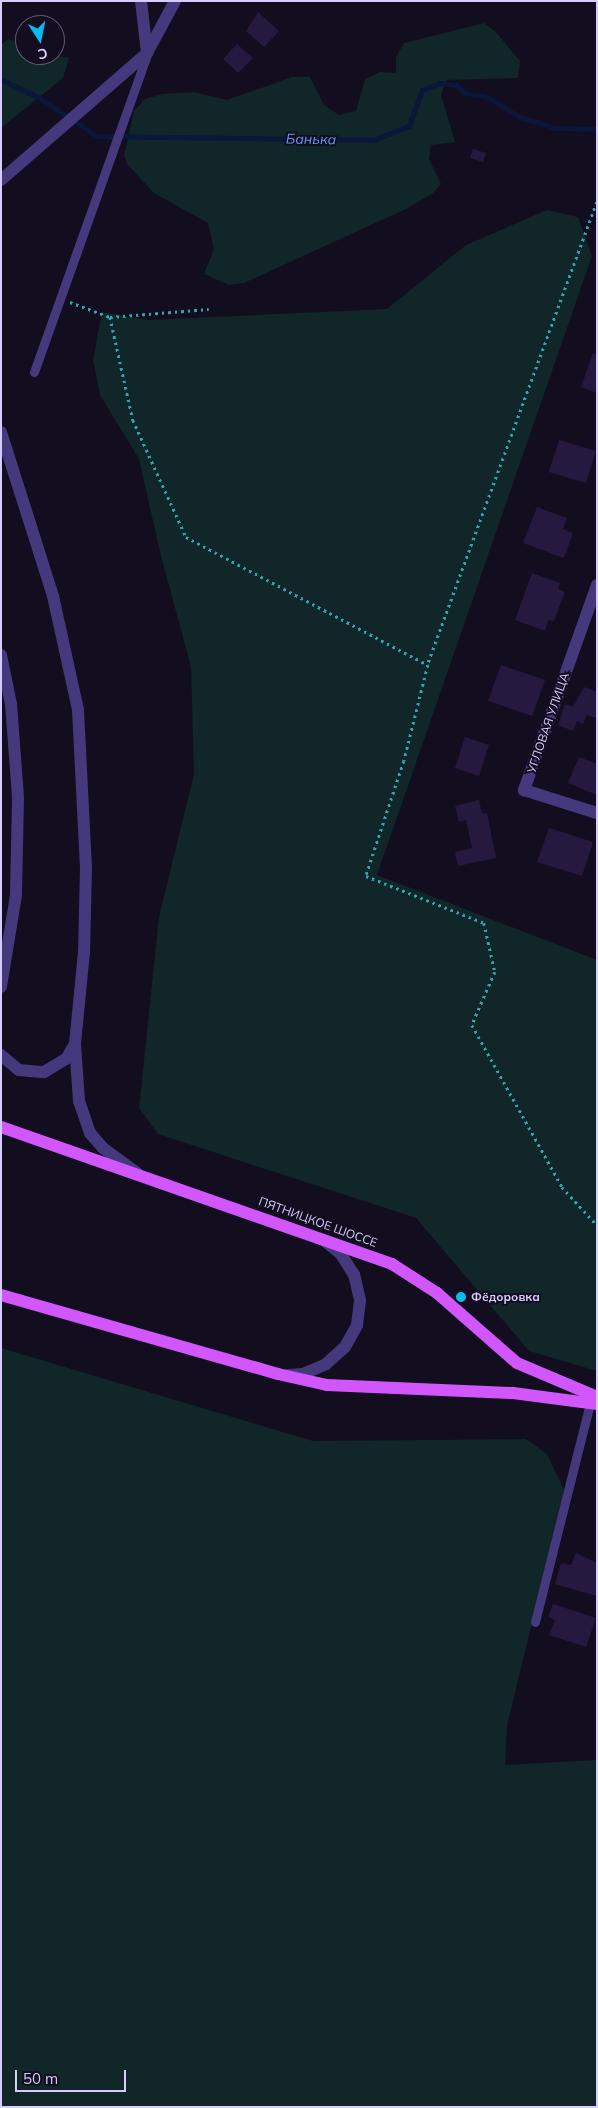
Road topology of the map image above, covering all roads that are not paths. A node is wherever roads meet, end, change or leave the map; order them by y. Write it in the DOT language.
graph roads {
  1 [pos="141,1"];
  2 [pos="175,1"];
  3 [pos="147,54"];
  4 [pos="1,180"];
  5 [pos="34,372"];
  6 [pos="1,432"];
  7 [pos="597,584"];
  8 [pos="1,655"];
  9 [pos="597,813"];
  10 [pos="1,987"];
  11 [pos="75,1044"];
  12 [pos="1,1055"];
  13 [pos="1,1127"];
  14 [pos="140,1174"];
  15 [pos="314,1234"];
  16 [pos="1,1295"];
  17 [pos="278,1374"];
  18 [pos="595,1401"];
  19 [pos="535,1622"];
  1 -- 3 [label="street"];
  2 -- 3 [label="street"];
  3 -- 4 [label="street"];
  3 -- 5 [label="lane"];
  6 -- 11 [label="street"];
  7 -- 9 [label="street, УГЛОВАЯ УЛИЦА"];
  8 -- 10 [label="street"];
  11 -- 12 [label="street"];
  11 -- 14 [label="street"];
  13 -- 14 [label="main road, ПЯТНИЦКОЕ ШОССЕ"];
  14 -- 15 [label="main road, ПЯТНИЦКОЕ ШОССЕ"];
  15 -- 17 [label="street"];
  15 -- 18 [label="main road, ПЯТНИЦКОЕ ШОССЕ"];
  16 -- 17 [label="main road"];
  17 -- 18 [label="main road"];
  18 -- 19 [label="lane"];
}
